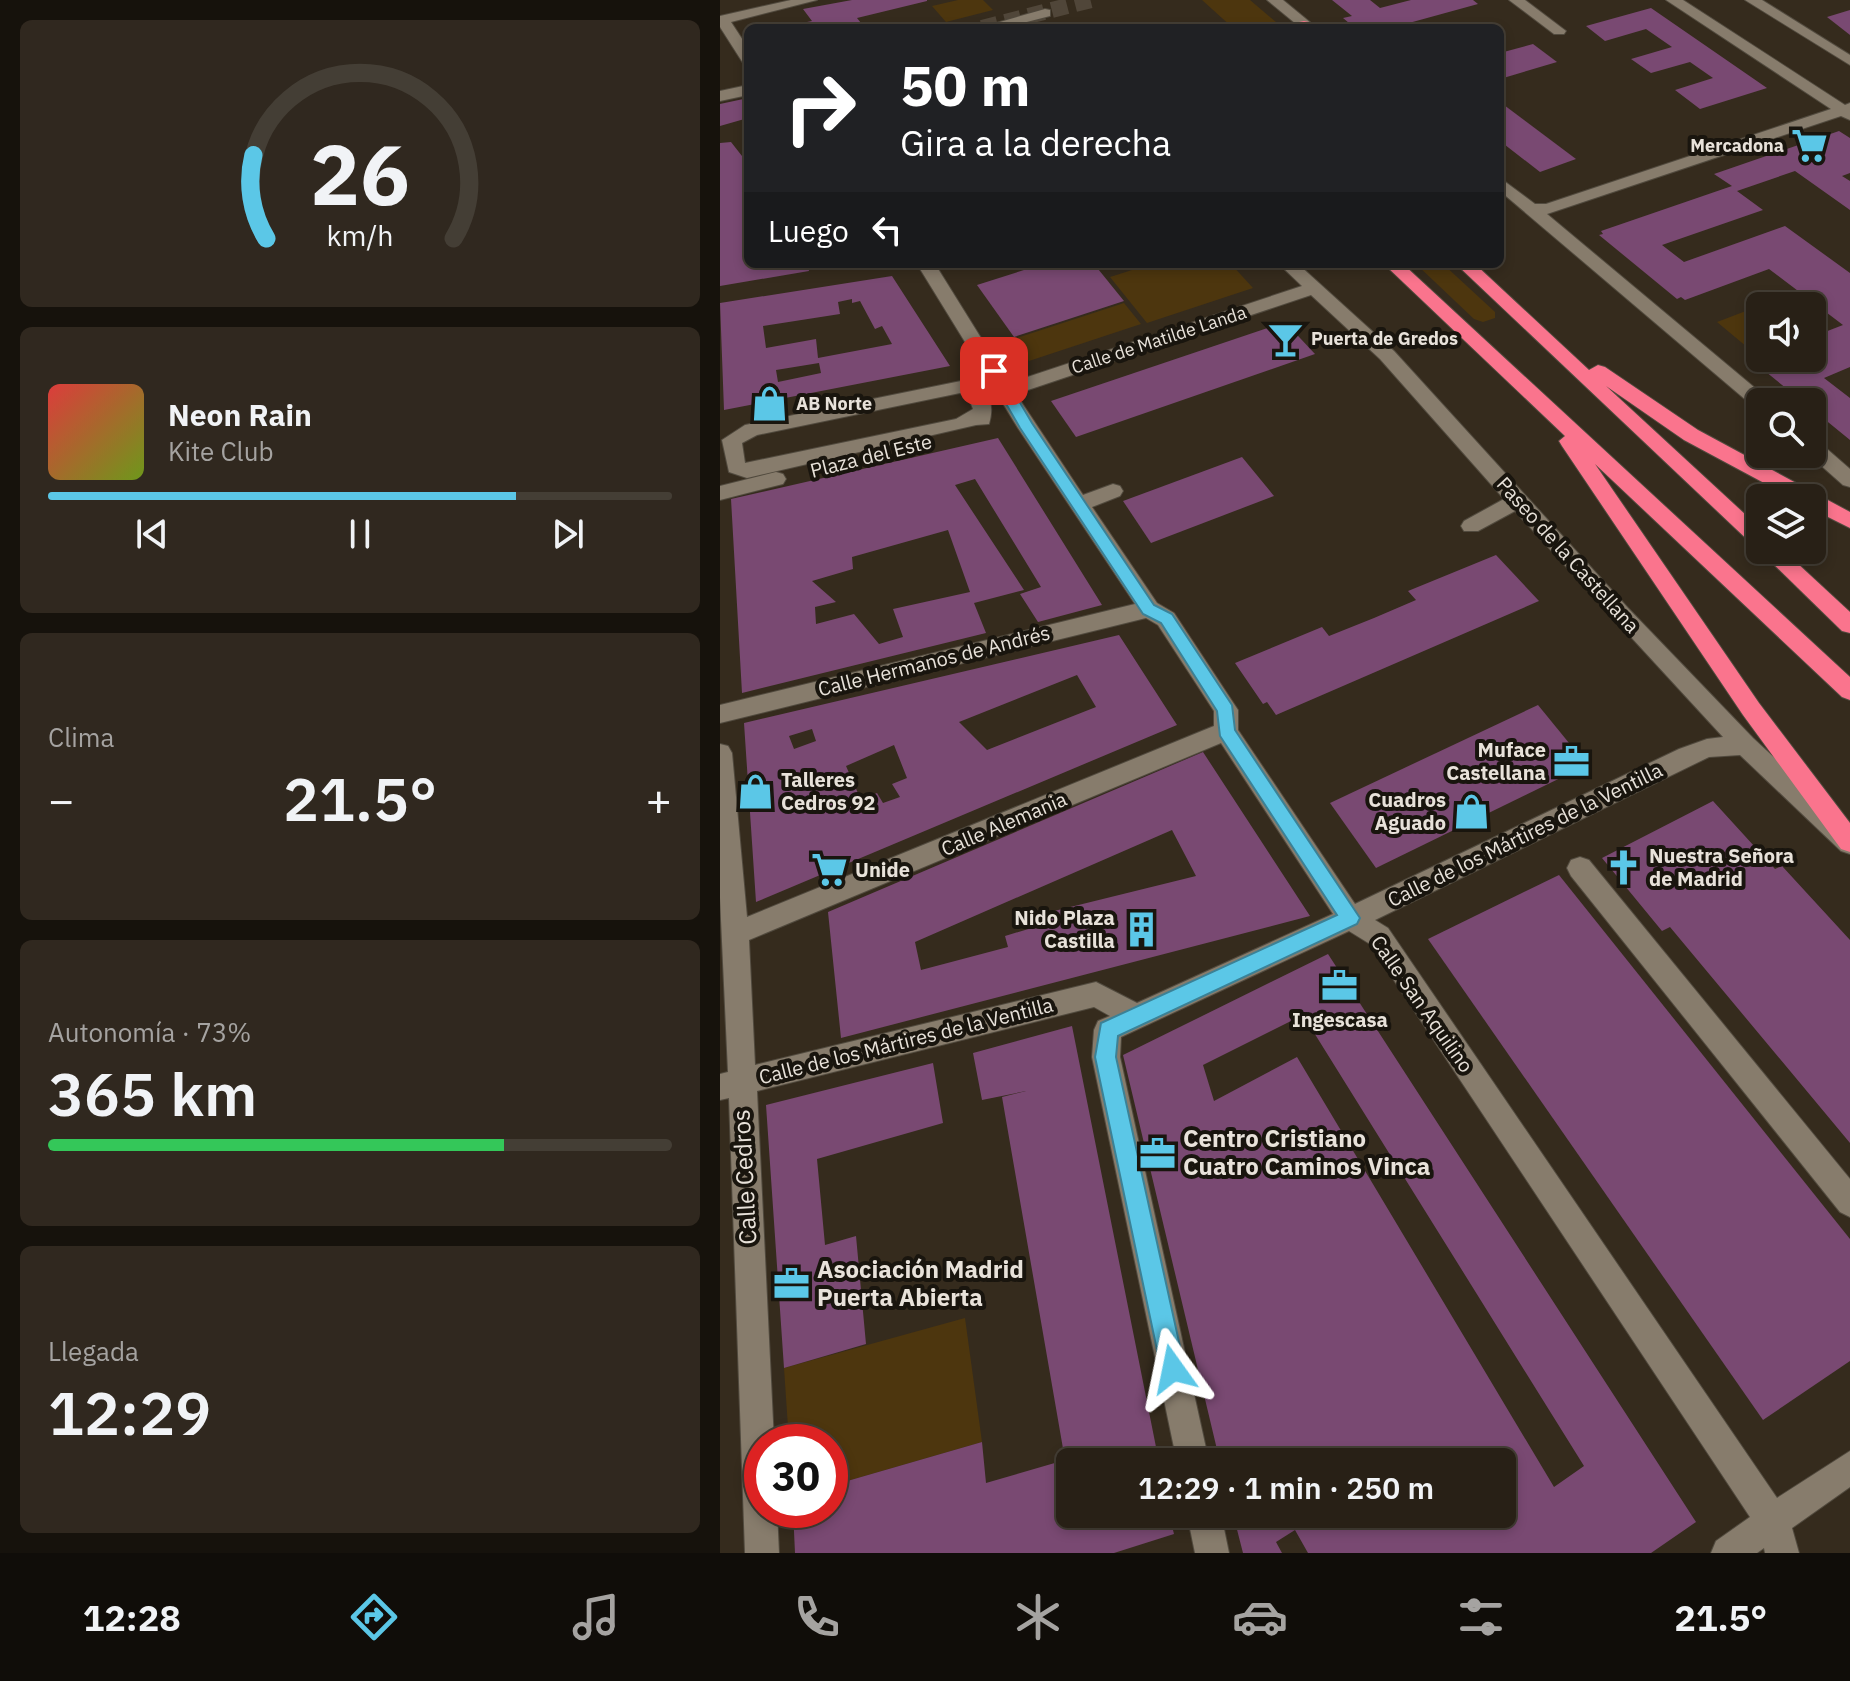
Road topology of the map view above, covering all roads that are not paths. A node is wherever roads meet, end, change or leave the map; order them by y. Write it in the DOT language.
graph roads {
  1 [pos="810,0"];
  2 [pos="1032,0"];
  3 [pos="1274,0"];
  4 [pos="1516,0"];
  5 [pos="1673,0"];
  6 [pos="1752,0"];
  7 [pos="722,20"];
  8 [pos="1009,24"];
  9 [pos="1303,24"];
  10 [pos="1559,31"];
  11 [pos="744,54"];
  12 [pos="1850,61"];
  13 [pos="744,91"];
  14 [pos="720,96"];
  15 [pos="1848,111"];
  16 [pos="1504,186"];
  17 [pos="1531,209"];
  18 [pos="929,268"];
  19 [pos="1292,268"];
  20 [pos="1397,268"];
  21 [pos="1469,268"];
  22 [pos="1312,289"];
  23 [pos="1518,313"];
  24 [pos="1000,381"];
  25 [pos="1746,390"];
  26 [pos="1545,406"];
  27 [pos="1022,418"];
  28 [pos="734,432"];
  29 [pos="1826,459"];
  30 [pos="1850,480"];
  31 [pos="1783,484"];
  32 [pos="1113,491"];
  33 [pos="720,493"];
  34 [pos="1518,500"];
  35 [pos="1080,504"];
  36 [pos="1826,508"];
  37 [pos="1850,521"];
  38 [pos="1471,526"];
  39 [pos="1746,527"];
  40 [pos="1785,564"];
  41 [pos="1149,609"];
  42 [pos="1850,625"];
  43 [pos="1850,691"];
  44 [pos="720,714"];
  45 [pos="1226,731"];
  46 [pos="1745,745"];
  47 [pos="720,753"];
  48 [pos="1850,843"];
  49 [pos="1580,868"];
  50 [pos="1350,918"];
  51 [pos="736,934"];
  52 [pos="1136,1017"];
  53 [pos="730,1084"];
  54 [pos="1850,1202"];
  55 [pos="1190,1448"];
  56 [pos="1850,1467"];
  57 [pos="1207,1528"];
  58 [pos="1778,1537"];
  59 [pos="756,1552"];
  60 [pos="1212,1553"];
  61 [pos="1728,1553"];
  1 -- 7 [label="street"];
  2 -- 8 [label="street"];
  3 -- 9 [label="street"];
  4 -- 10 [label="street"];
  5 -- 15 [label="street"];
  6 -- 12 [label="street"];
  7 -- 11 [label="street"];
  13 -- 14 [label="street"];
  15 -- 17 [label="street"];
  16 -- 17 [label="street"];
  17 -- 25 [label="street"];
  18 -- 24 [label="street, Calle San Aquilino"];
  19 -- 22 [label="street, Paseo de la Castellana"];
  20 -- 26 [label="highway"];
  21 -- 23 [label="highway"];
  22 -- 24 [label="street, Calle de Matilde Landa"];
  22 -- 34 [label="street, Paseo de la Castellana"];
  23 -- 31 [label="highway"];
  23 -- 39 [label="highway"];
  24 -- 27 [label="street, Calle San Aquilino"];
  24 -- 28 [label="street"];
  26 -- 43 [label="highway"];
  26 -- 48 [label="highway"];
  27 -- 33 [label="street, Plaza del Este"];
  27 -- 35 [label="street, Calle San Aquilino"];
  28 -- 28 [label="street"];
  29 -- 30 [label="street"];
  32 -- 35 [label="street"];
  34 -- 38 [label="street"];
  34 -- 46 [label="street, Paseo de la Castellana"];
  35 -- 41 [label="street, Calle San Aquilino"];
  36 -- 37 [label="highway"];
  40 -- 42 [label="highway"];
  41 -- 44 [label="street, Calle Hermanos de Andrés"];
  41 -- 45 [label="street, Calle San Aquilino"];
  45 -- 50 [label="street, Calle San Aquilino"];
  45 -- 51 [label="street, Calle Alemania"];
  46 -- 48 [label="street, Paseo de la Castellana"];
  46 -- 50 [label="street, Calle de los Mártires de la Ventilla"];
  47 -- 51 [label="street, Calle Cedros"];
  49 -- 54 [label="street"];
  50 -- 52 [label="street, Calle de los Mártires de la Ventilla"];
  50 -- 58 [label="street, Calle San Aquilino"];
  51 -- 53 [label="street, Calle Cedros"];
  52 -- 53 [label="street, Calle de los Mártires de la Ventilla"];
  52 -- 55 [label="street"];
  53 -- 59 [label="street, Calle Cedros"];
  56 -- 58 [label="street"];
  57 -- 60 [label="street"];
  58 -- 61 [label="street"];
}
